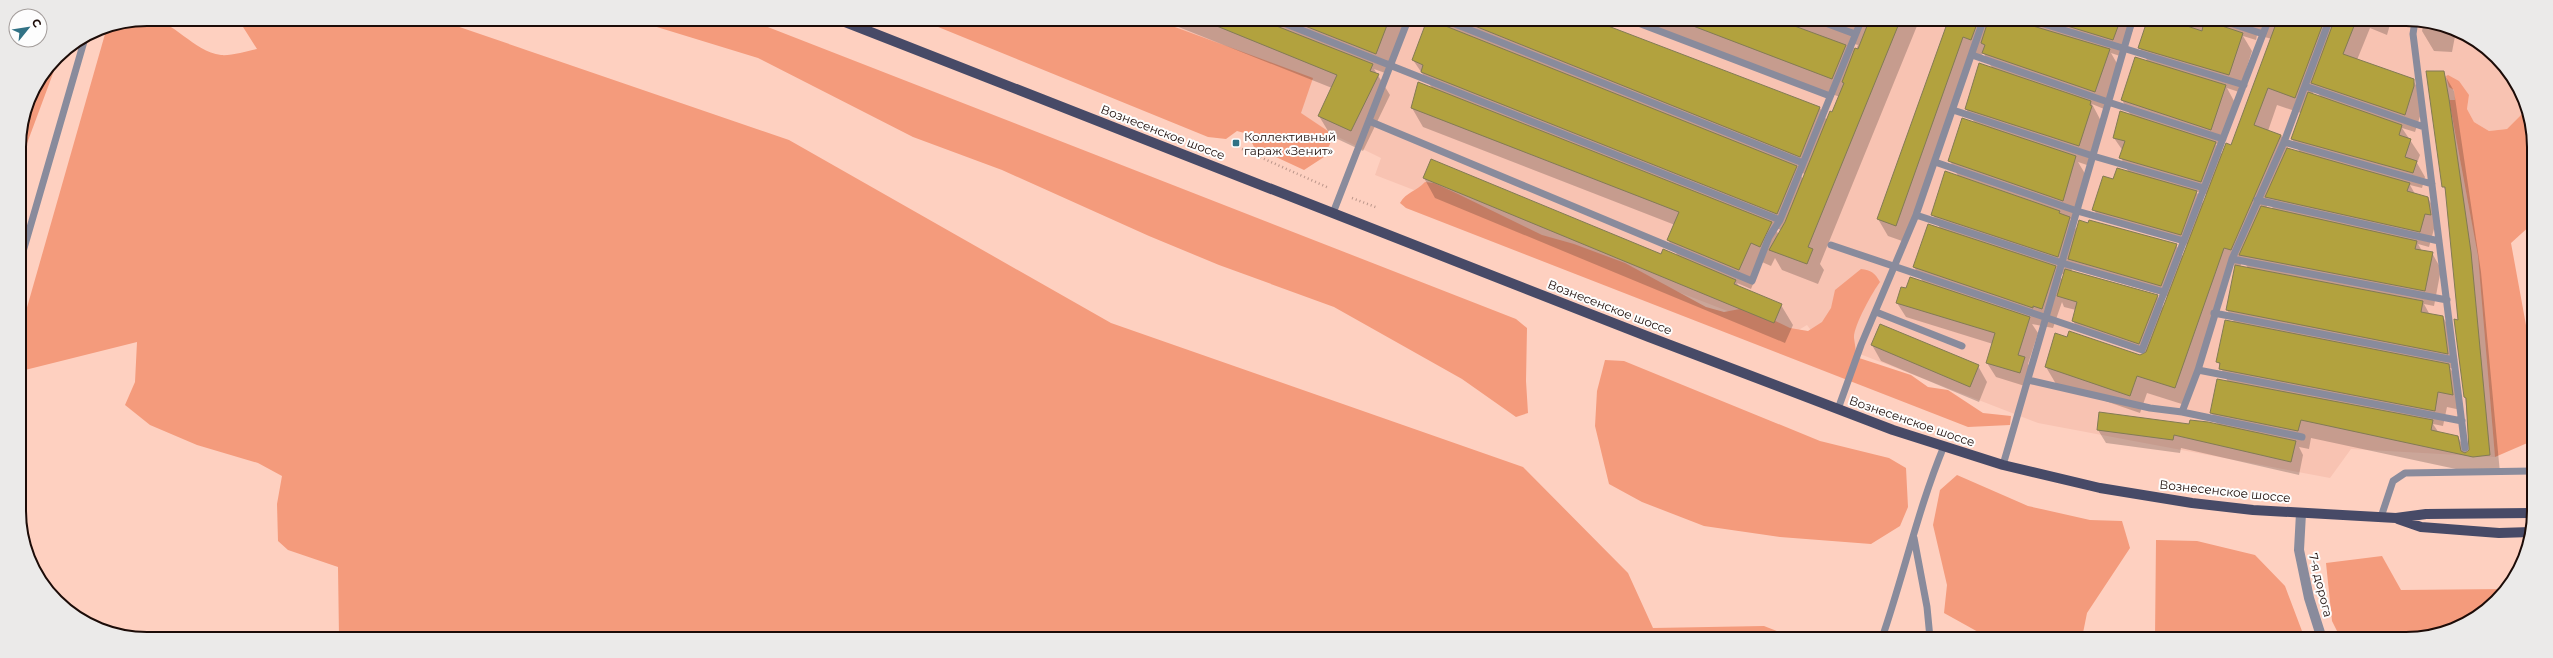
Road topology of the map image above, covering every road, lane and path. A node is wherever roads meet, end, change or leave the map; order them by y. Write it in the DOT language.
graph roads {
  1 [pos="855,26"];
  2 [pos="1292,26"];
  3 [pos="1406,26"];
  4 [pos="1460,26"];
  5 [pos="1646,26"];
  6 [pos="1833,26"];
  7 [pos="1859,26"];
  8 [pos="1981,26"];
  9 [pos="2050,26"];
  10 [pos="2131,26"];
  11 [pos="2239,26"];
  12 [pos="2266,26"];
  13 [pos="2327,26"];
  14 [pos="2414,27"];
  15 [pos="1855,34"];
  16 [pos="2263,34"];
  17 [pos="83,44"];
  18 [pos="2124,49"];
  19 [pos="1972,55"];
  20 [pos="1391,64"];
  21 [pos="2244,85"];
  22 [pos="2305,86"];
  23 [pos="1830,96"];
  24 [pos="2108,102"];
  25 [pos="1953,110"];
  26 [pos="1369,121"];
  27 [pos="2424,127"];
  28 [pos="2223,139"];
  29 [pos="2284,142"];
  30 [pos="1242,149"];
  31 [pos="2093,156"];
  32 [pos="1935,162"];
  33 [pos="1803,163"];
  34 [pos="2432,184"];
  35 [pos="2204,188"];
  36 [pos="1340,193"];
  37 [pos="2257,200"];
  38 [pos="1378,208"];
  39 [pos="2077,211"];
  40 [pos="1332,213"];
  41 [pos="1916,215"];
  42 [pos="1780,220"];
  43 [pos="26,241"];
  44 [pos="2184,241"];
  45 [pos="2439,241"];
  46 [pos="1831,245"];
  47 [pos="2232,259"];
  48 [pos="2062,263"];
  49 [pos="1895,267"];
  50 [pos="2164,292"];
  51 [pos="2446,300"];
  52 [pos="1876,312"];
  53 [pos="2214,313"];
  54 [pos="2046,318"];
  55 [pos="1962,346"];
  56 [pos="2454,360"];
  57 [pos="2198,370"];
  58 [pos="2028,380"];
  59 [pos="1838,410"];
  60 [pos="2182,412"];
  61 [pos="2462,421"];
  62 [pos="2302,437"];
  63 [pos="1944,446"];
  64 [pos="2465,448"];
  65 [pos="2003,465"];
  66 [pos="2527,471"];
  67 [pos="2301,513"];
  68 [pos="2527,513"];
  69 [pos="2380,517"];
  70 [pos="2396,518"];
  71 [pos="2525,532"];
  72 [pos="1913,536"];
  73 [pos="1884,632"];
  74 [pos="1930,632"];
  75 [pos="2320,632"];
  1 -- 40 [label="main road, Вознесенское шоссе"];
  2 -- 20 [label="lane"];
  3 -- 20 [label="lane"];
  4 -- 33 [label="lane"];
  5 -- 23 [label="lane"];
  6 -- 15 [label="lane"];
  7 -- 15 [label="lane"];
  8 -- 19 [label="lane"];
  9 -- 18 [label="lane"];
  10 -- 18 [label="lane"];
  11 -- 16 [label="lane"];
  12 -- 16 [label="lane"];
  13 -- 22 [label="lane"];
  14 -- 27 [label="lane"];
  15 -- 23 [label="lane"];
  16 -- 21 [label="lane"];
  17 -- 43 [label="lane"];
  18 -- 21 [label="lane"];
  18 -- 24 [label="lane"];
  19 -- 24 [label="lane"];
  19 -- 25 [label="lane"];
  20 -- 26 [label="lane"];
  20 -- 42 [label="lane"];
  21 -- 28 [label="lane"];
  22 -- 27 [label="lane"];
  22 -- 29 [label="lane"];
  23 -- 33 [label="lane"];
  24 -- 28 [label="lane"];
  24 -- 31 [label="lane"];
  25 -- 31 [label="lane"];
  25 -- 32 [label="lane"];
  26 -- 36 [label="lane"];
  26 -- 42 [label="lane"];
  27 -- 34 [label="lane"];
  28 -- 35 [label="lane"];
  29 -- 34 [label="lane"];
  29 -- 37 [label="lane"];
  30 -- 36 [label="path"];
  31 -- 35 [label="lane"];
  31 -- 39 [label="lane"];
  32 -- 39 [label="lane"];
  32 -- 41 [label="lane"];
  33 -- 42 [label="lane"];
  34 -- 45 [label="lane"];
  35 -- 44 [label="lane"];
  36 -- 38 [label="path"];
  36 -- 40 [label="lane"];
  37 -- 45 [label="lane"];
  37 -- 47 [label="lane"];
  39 -- 44 [label="lane"];
  39 -- 48 [label="lane"];
  40 -- 59 [label="main road, Вознесенское шоссе"];
  41 -- 48 [label="lane"];
  41 -- 49 [label="lane"];
  44 -- 50 [label="lane"];
  45 -- 51 [label="lane"];
  46 -- 49 [label="lane"];
  47 -- 51 [label="lane"];
  47 -- 53 [label="lane"];
  48 -- 50 [label="lane"];
  48 -- 54 [label="lane"];
  49 -- 52 [label="lane"];
  49 -- 54 [label="lane"];
  50 -- 54 [label="lane"];
  51 -- 56 [label="lane"];
  52 -- 55 [label="lane"];
  52 -- 59 [label="lane"];
  53 -- 56 [label="lane"];
  53 -- 57 [label="lane"];
  54 -- 58 [label="lane"];
  56 -- 61 [label="lane"];
  57 -- 60 [label="lane"];
  57 -- 61 [label="lane"];
  58 -- 60 [label="lane"];
  58 -- 65 [label="lane"];
  59 -- 63 [label="main road, Вознесенское шоссе"];
  60 -- 62 [label="lane"];
  61 -- 64 [label="lane"];
  63 -- 65 [label="main road, Вознесенское шоссе"];
  63 -- 72 [label="lane"];
  65 -- 67 [label="main road, Вознесенское шоссе"];
  66 -- 69 [label="lane"];
  67 -- 69 [label="main road, Вознесенское шоссе"];
  67 -- 75 [label="street, 7-я дорога"];
  68 -- 70 [label="main road, Вознесенское шоссе"];
  69 -- 70 [label="main road, Вознесенское шоссе"];
  70 -- 71 [label="main road, Вознесенское шоссе"];
  72 -- 73 [label="lane"];
  72 -- 74 [label="lane"];
}
